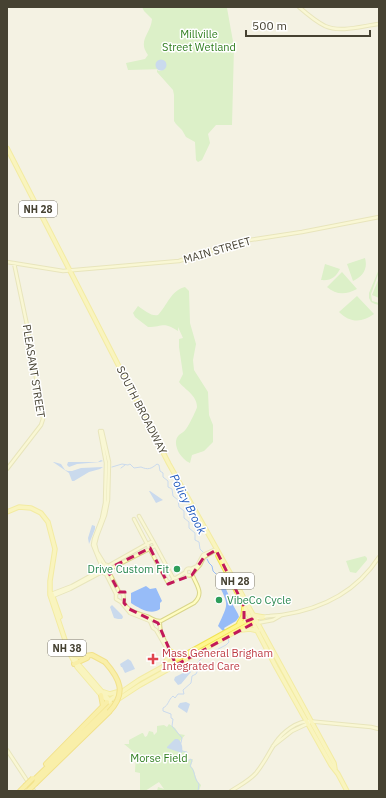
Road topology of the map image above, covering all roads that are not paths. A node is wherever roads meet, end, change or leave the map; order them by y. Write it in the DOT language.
graph roads {
  1 [pos="299,7"];
  2 [pos="379,24"];
  3 [pos="7,148"];
  4 [pos="379,217"];
  5 [pos="7,262"];
  6 [pos="14,263"];
  7 [pos="69,270"];
  8 [pos="101,431"];
  9 [pos="7,469"];
  10 [pos="7,512"];
  11 [pos="139,516"];
  12 [pos="134,519"];
  13 [pos="153,541"];
  14 [pos="147,544"];
  15 [pos="155,546"];
  16 [pos="150,548"];
  17 [pos="216,550"];
  18 [pos="379,557"];
  19 [pos="122,560"];
  20 [pos="103,568"];
  21 [pos="191,569"];
  22 [pos="108,572"];
  23 [pos="189,574"];
  24 [pos="173,580"];
  25 [pos="118,593"];
  26 [pos="51,595"];
  27 [pos="124,598"];
  28 [pos="118,601"];
  29 [pos="244,606"];
  30 [pos="171,615"];
  31 [pos="281,616"];
  32 [pos="263,617"];
  33 [pos="254,620"];
  34 [pos="157,621"];
  35 [pos="152,625"];
  36 [pos="159,627"];
  37 [pos="235,627"];
  38 [pos="155,629"];
  39 [pos="258,631"];
  40 [pos="236,632"];
  41 [pos="169,650"];
  42 [pos="188,653"];
  43 [pos="72,655"];
  44 [pos="99,658"];
  45 [pos="174,660"];
  46 [pos="75,663"];
  47 [pos="176,665"];
  48 [pos="163,667"];
  49 [pos="126,689"];
  50 [pos="101,693"];
  51 [pos="110,702"];
  52 [pos="103,706"];
  53 [pos="308,722"];
  54 [pos="379,729"];
  55 [pos="7,750"];
  56 [pos="64,752"];
  57 [pos="57,762"];
  58 [pos="34,781"];
  59 [pos="26,789"];
  60 [pos="20,791"];
  61 [pos="34,791"];
  62 [pos="231,791"];
  63 [pos="347,791"];
  1 -- 2 [label="main road"];
  3 -- 7 [label="main road, NH 28"];
  4 -- 7 [label="main road, MAIN STREET"];
  5 -- 6 [label="main road, MAIN STREET"];
  6 -- 7 [label="main road, MAIN STREET"];
  6 -- 9 [label="main road, PLEASANT STREET"];
  7 -- 17 [label="main road, SOUTH BROADWAY / NH 28"];
  8 -- 20 [label="main road"];
  10 -- 26 [label="main road, NH 38"];
  11 -- 13 [label="main road"];
  12 -- 14 [label="main road"];
  13 -- 14 [label="main road"];
  13 -- 15 [label="main road"];
  14 -- 16 [label="main road"];
  14 -- 19 [label="main road"];
  15 -- 16 [label="main road"];
  15 -- 24 [label="main road"];
  16 -- 19 [label="main road"];
  16 -- 24 [label="main road"];
  17 -- 21 [label="main road"];
  17 -- 23 [label="main road"];
  17 -- 29 [label="main road, SOUTH BROADWAY / NH 28"];
  17 -- 33 [label="main road, SOUTH BROADWAY / NH 28"];
  18 -- 31 [label="main road"];
  19 -- 20 [label="main road"];
  19 -- 22 [label="main road"];
  20 -- 22 [label="main road"];
  20 -- 22 [label="main road"];
  20 -- 26 [label="main road"];
  21 -- 23 [label="main road"];
  21 -- 23 [label="main road"];
  22 -- 25 [label="main road"];
  23 -- 24 [label="main road"];
  23 -- 30 [label="main road"];
  25 -- 27 [label="main road"];
  25 -- 28 [label="main road"];
  26 -- 43 [label="main road, NH 38"];
  26 -- 46 [label="main road, NH 38"];
  27 -- 28 [label="main road"];
  27 -- 34 [label="main road"];
  28 -- 35 [label="main road"];
  29 -- 33 [label="main road, SOUTH BROADWAY / NH 28"];
  29 -- 37 [label="main road"];
  30 -- 34 [label="main road"];
  30 -- 36 [label="main road"];
  31 -- 32 [label="main road"];
  31 -- 33 [label="main road"];
  32 -- 33 [label="main road"];
  33 -- 37 [label="main road"];
  33 -- 39 [label="main road, SOUTH BROADWAY / NH 28"];
  33 -- 40 [label="main road"];
  33 -- 53 [label="main road, SOUTH BROADWAY / NH 28"];
  34 -- 35 [label="main road"];
  34 -- 36 [label="main road"];
  35 -- 38 [label="main road"];
  36 -- 38 [label="main road"];
  36 -- 41 [label="main road"];
  37 -- 42 [label="main road"];
  38 -- 41 [label="main road"];
  39 -- 40 [label="main road"];
  39 -- 53 [label="main road, SOUTH BROADWAY / NH 28"];
  40 -- 47 [label="main road"];
  41 -- 42 [label="main road"];
  41 -- 45 [label="main road"];
  41 -- 48 [label="main road"];
  42 -- 45 [label="main road"];
  43 -- 44 [label="highway"];
  43 -- 46 [label="main road, NH 38"];
  44 -- 46 [label="highway"];
  44 -- 57 [label="highway, bridge"];
  45 -- 47 [label="main road"];
  45 -- 48 [label="main road"];
  46 -- 50 [label="main road, NH 38"];
  47 -- 51 [label="main road"];
  48 -- 49 [label="main road"];
  49 -- 50 [label="main road"];
  49 -- 51 [label="main road"];
  50 -- 51 [label="main road, NH 38"];
  50 -- 52 [label="highway"];
  51 -- 52 [label="highway"];
  51 -- 56 [label="highway"];
  52 -- 58 [label="highway"];
  53 -- 54 [label="main road"];
  53 -- 62 [label="main road"];
  53 -- 63 [label="main road, SOUTH BROADWAY / NH 28"];
  55 -- 61 [label="main road"];
  56 -- 57 [label="highway"];
  56 -- 58 [label="highway"];
  57 -- 58 [label="highway"];
  58 -- 59 [label="highway, bridge"];
  59 -- 60 [label="highway"];
}
